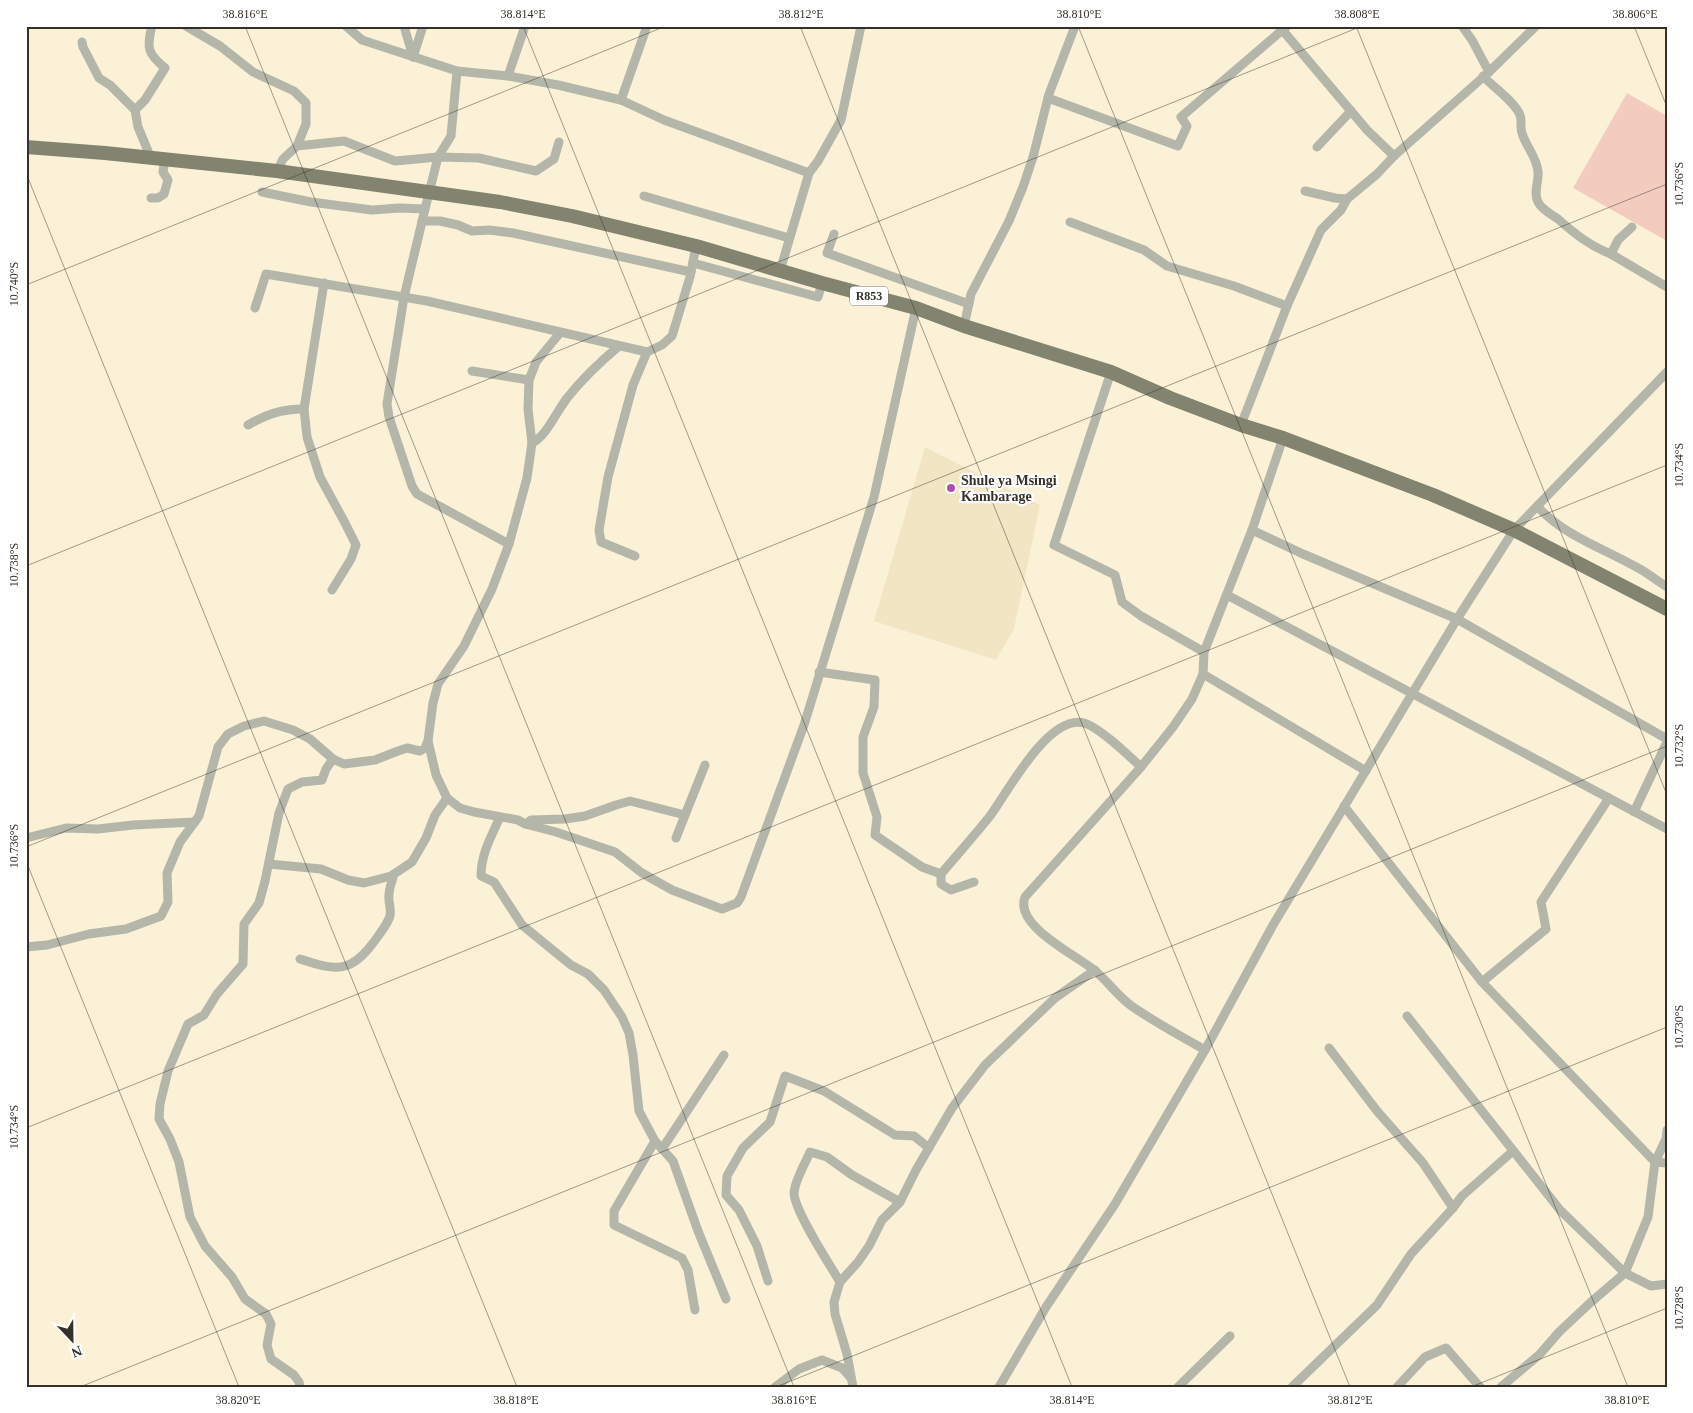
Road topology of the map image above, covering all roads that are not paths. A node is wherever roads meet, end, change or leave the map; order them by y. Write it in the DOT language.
graph roads {
  1 [pos="152,26"];
  2 [pos="186,26"];
  3 [pos="346,26"];
  4 [pos="404,26"];
  5 [pos="423,26"];
  6 [pos="525,26"];
  7 [pos="647,26"];
  8 [pos="861,26"];
  9 [pos="1075,26"];
  10 [pos="1462,26"];
  11 [pos="1536,26"];
  12 [pos="1283,27"];
  13 [pos="82,42"];
  14 [pos="413,57"];
  15 [pos="457,71"];
  16 [pos="1486,74"];
  17 [pos="508,76"];
  18 [pos="1048,98"];
  19 [pos="621,100"];
  20 [pos="135,110"];
  21 [pos="1351,111"];
  22 [pos="559,142"];
  23 [pos="297,146"];
  24 [pos="26,147"];
  25 [pos="1317,147"];
  26 [pos="1394,156"];
  27 [pos="147,157"];
  28 [pos="438,157"];
  29 [pos="165,158"];
  30 [pos="277,171"];
  31 [pos="809,173"];
  32 [pos="1305,191"];
  33 [pos="262,192"];
  34 [pos="430,192"];
  35 [pos="644,196"];
  36 [pos="151,198"];
  37 [pos="1347,199"];
  38 [pos="425,209"];
  39 [pos="422,221"];
  40 [pos="1070,222"];
  41 [pos="1632,227"];
  42 [pos="834,234"];
  43 [pos="790,238"];
  44 [pos="696,246"];
  45 [pos="1612,254"];
  46 [pos="692,267"];
  47 [pos="780,271"];
  48 [pos="324,283"];
  49 [pos="822,283"];
  50 [pos="1667,287"];
  51 [pos="404,297"];
  52 [pos="969,304"];
  53 [pos="1288,306"];
  54 [pos="255,308"];
  55 [pos="916,308"];
  56 [pos="964,326"];
  57 [pos="560,333"];
  58 [pos="619,346"];
  59 [pos="647,352"];
  60 [pos="472,371"];
  61 [pos="1111,372"];
  62 [pos="1667,372"];
  63 [pos="529,380"];
  64 [pos="304,409"];
  65 [pos="248,425"];
  66 [pos="1241,425"];
  67 [pos="1283,438"];
  68 [pos="532,443"];
  69 [pos="1536,506"];
  70 [pos="1252,530"];
  71 [pos="1514,530"];
  72 [pos="509,544"];
  73 [pos="635,556"];
  74 [pos="1667,587"];
  75 [pos="332,590"];
  76 [pos="1226,595"];
  77 [pos="1667,609"];
  78 [pos="1457,619"];
  79 [pos="1204,652"];
  80 [pos="818,672"];
  81 [pos="1203,674"];
  82 [pos="1413,693"];
  83 [pos="1667,740"];
  84 [pos="428,741"];
  85 [pos="333,759"];
  86 [pos="706,765"];
  87 [pos="1141,766"];
  88 [pos="1366,771"];
  89 [pos="447,798"];
  90 [pos="1609,798"];
  91 [pos="1344,806"];
  92 [pos="1634,812"];
  93 [pos="685,815"];
  94 [pos="500,817"];
  95 [pos="195,822"];
  96 [pos="525,824"];
  97 [pos="1667,829"];
  98 [pos="26,838"];
  99 [pos="676,838"];
  100 [pos="269,864"];
  101 [pos="941,874"];
  102 [pos="392,876"];
  103 [pos="974,882"];
  104 [pos="26,947"];
  105 [pos="300,959"];
  106 [pos="1094,970"];
  107 [pos="1482,982"];
  108 [pos="1407,1016"];
  109 [pos="1329,1048"];
  110 [pos="1206,1050"];
  111 [pos="724,1055"];
  112 [pos="1667,1130"];
  113 [pos="655,1142"];
  114 [pos="929,1148"];
  115 [pos="662,1149"];
  116 [pos="1513,1151"];
  117 [pos="1655,1162"];
  118 [pos="1667,1163"];
  119 [pos="900,1202"];
  120 [pos="1453,1208"];
  121 [pos="1625,1273"];
  122 [pos="768,1281"];
  123 [pos="840,1282"];
  124 [pos="1667,1284"];
  125 [pos="726,1299"];
  126 [pos="695,1310"];
  127 [pos="1230,1336"];
  128 [pos="852,1383"];
  129 [pos="300,1387"];
  130 [pos="775,1387"];
  131 [pos="999,1387"];
  132 [pos="1178,1387"];
  133 [pos="1292,1387"];
  134 [pos="1397,1387"];
  135 [pos="1480,1387"];
  136 [pos="1501,1387"];
  1 -- 20 [label="street"];
  2 -- 23 [label="street"];
  3 -- 14 [label="street"];
  4 -- 14 [label="street"];
  5 -- 14 [label="street"];
  6 -- 17 [label="street"];
  7 -- 19 [label="street"];
  8 -- 31 [label="street"];
  9 -- 18 [label="street"];
  10 -- 16 [label="street"];
  11 -- 16 [label="street"];
  12 -- 18 [label="street"];
  12 -- 21 [label="street"];
  13 -- 20 [label="street"];
  14 -- 15 [label="street"];
  15 -- 17 [label="street"];
  15 -- 28 [label="street"];
  16 -- 26 [label="street"];
  16 -- 45 [label="street"];
  17 -- 19 [label="street"];
  18 -- 52 [label="street"];
  19 -- 31 [label="street"];
  20 -- 27 [label="street"];
  21 -- 25 [label="street"];
  21 -- 26 [label="street"];
  22 -- 28 [label="street"];
  23 -- 28 [label="street"];
  23 -- 30 [label="street"];
  24 -- 27 [label="main road, R853"];
  26 -- 37 [label="street"];
  27 -- 29 [label="main road, R853"];
  28 -- 34 [label="street"];
  29 -- 30 [label="main road, R853"];
  29 -- 36 [label="street"];
  30 -- 34 [label="main road, R853"];
  31 -- 43 [label="street"];
  32 -- 37 [label="street"];
  33 -- 38 [label="street"];
  34 -- 38 [label="street"];
  34 -- 44 [label="main road, R853"];
  35 -- 43 [label="street"];
  37 -- 53 [label="street"];
  38 -- 39 [label="street"];
  39 -- 46 [label="street"];
  39 -- 51 [label="street"];
  40 -- 53 [label="street"];
  41 -- 45 [label="street"];
  42 -- 52 [label="street"];
  43 -- 47 [label="street"];
  44 -- 46 [label="street"];
  44 -- 47 [label="main road, R853"];
  45 -- 50 [label="street"];
  46 -- 49 [label="street"];
  46 -- 59 [label="street"];
  47 -- 49 [label="main road, R853"];
  48 -- 51 [label="street"];
  48 -- 54 [label="street"];
  48 -- 64 [label="street"];
  49 -- 55 [label="main road, R853"];
  51 -- 57 [label="street"];
  51 -- 72 [label="street"];
  52 -- 56 [label="street"];
  53 -- 66 [label="street"];
  55 -- 56 [label="main road, R853"];
  55 -- 80 [label="street"];
  56 -- 61 [label="main road, R853"];
  57 -- 58 [label="street"];
  57 -- 63 [label="street"];
  58 -- 59 [label="street"];
  58 -- 68 [label="street"];
  59 -- 73 [label="street"];
  60 -- 63 [label="street"];
  61 -- 66 [label="main road, R853"];
  61 -- 79 [label="street"];
  62 -- 69 [label="street"];
  63 -- 68 [label="street"];
  64 -- 65 [label="street"];
  64 -- 75 [label="street"];
  66 -- 67 [label="main road, R853"];
  67 -- 70 [label="street"];
  67 -- 71 [label="main road, R853"];
  68 -- 72 [label="street"];
  69 -- 71 [label="street"];
  69 -- 74 [label="street"];
  70 -- 76 [label="street"];
  70 -- 78 [label="street"];
  71 -- 77 [label="main road, R853"];
  71 -- 78 [label="street"];
  72 -- 84 [label="street"];
  76 -- 79 [label="street"];
  76 -- 82 [label="street"];
  78 -- 82 [label="street"];
  78 -- 83 [label="street"];
  79 -- 81 [label="street"];
  80 -- 96 [label="street"];
  80 -- 101 [label="street"];
  81 -- 87 [label="street"];
  81 -- 88 [label="street"];
  82 -- 88 [label="street"];
  82 -- 90 [label="street"];
  83 -- 92 [label="street"];
  84 -- 85 [label="street"];
  84 -- 89 [label="street"];
  85 -- 95 [label="street"];
  85 -- 100 [label="street"];
  86 -- 93 [label="street"];
  87 -- 101 [label="street"];
  87 -- 106 [label="street"];
  88 -- 91 [label="street"];
  89 -- 94 [label="street"];
  89 -- 102 [label="street"];
  90 -- 92 [label="street"];
  90 -- 107 [label="street"];
  91 -- 107 [label="street"];
  91 -- 110 [label="street"];
  92 -- 97 [label="street"];
  93 -- 96 [label="street"];
  93 -- 99 [label="street"];
  94 -- 96 [label="street"];
  94 -- 113 [label="street"];
  95 -- 98 [label="street"];
  95 -- 104 [label="street"];
  100 -- 102 [label="street"];
  100 -- 129 [label="street"];
  101 -- 103 [label="street"];
  102 -- 105 [label="street"];
  106 -- 110 [label="street"];
  106 -- 114 [label="street"];
  107 -- 117 [label="street"];
  108 -- 116 [label="street"];
  109 -- 120 [label="street"];
  110 -- 131 [label="street"];
  111 -- 115 [label="street"];
  112 -- 117 [label="street"];
  113 -- 115 [label="street"];
  113 -- 126 [label="street"];
  114 -- 119 [label="street"];
  114 -- 122 [label="street"];
  115 -- 125 [label="street"];
  116 -- 120 [label="street"];
  116 -- 121 [label="street"];
  117 -- 118 [label="street"];
  117 -- 121 [label="street"];
  119 -- 123 [label="street"];
  119 -- 123 [label="street"];
  120 -- 133 [label="street"];
  121 -- 124 [label="street"];
  121 -- 136 [label="street"];
  123 -- 128 [label="street"];
  127 -- 132 [label="street"];
  128 -- 130 [label="street"];
  134 -- 135 [label="street"];
}
